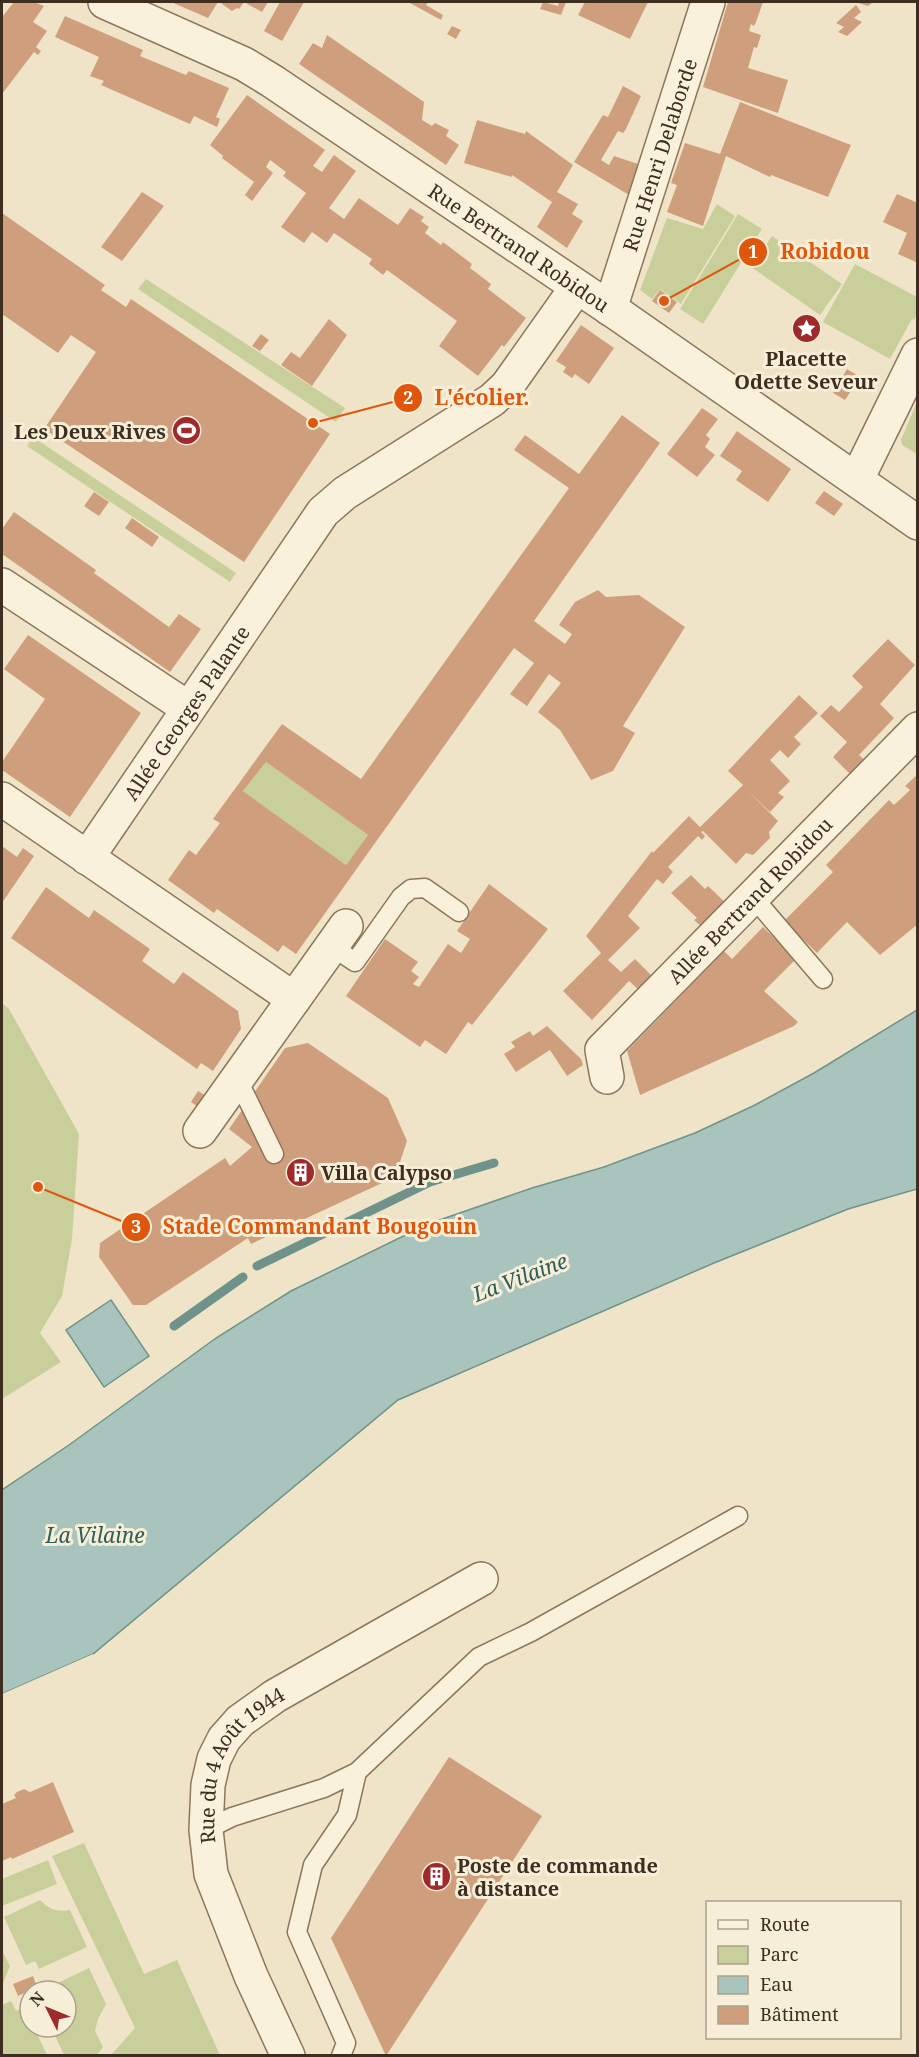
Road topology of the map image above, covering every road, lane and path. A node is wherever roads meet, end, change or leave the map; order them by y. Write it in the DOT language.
graph roads {
  1 [pos="105,2"];
  2 [pos="708,2"];
  3 [pos="577,287"];
  4 [pos="610,309"];
  5 [pos="918,355"];
  6 [pos="857,480"];
  7 [pos="918,523"];
  8 [pos="2,585"];
  9 [pos="188,708"];
  10 [pos="918,729"];
  11 [pos="2,799"];
  12 [pos="87,858"];
  13 [pos="753,897"];
  14 [pos="459,912"];
  15 [pos="339,936"];
  16 [pos="823,979"];
  17 [pos="294,999"];
  18 [pos="608,1077"];
  19 [pos="237,1078"];
  20 [pos="200,1131"];
  21 [pos="274,1154"];
  22 [pos="738,1516"];
  23 [pos="481,1580"];
  24 [pos="357,1772"];
  25 [pos="206,1830"];
  26 [pos="288,2055"];
  27 [pos="341,2055"];
  1 -- 3 [label="street, Rue Bertrand Robidou"];
  2 -- 4 [label="street, Rue Henri Delaborde"];
  3 -- 4 [label="street, Rue Bertrand Robidou"];
  3 -- 9 [label="street, Allée Georges Palante"];
  4 -- 6 [label="street, Rue Bertrand Robidou"];
  5 -- 6 [label="street"];
  6 -- 7 [label="street, Rue Bertrand Robidou"];
  8 -- 9 [label="street"];
  9 -- 12 [label="street, Allée Georges Palante"];
  10 -- 13 [label="street, Allée Bertrand Robidou"];
  11 -- 12 [label="street"];
  12 -- 17 [label="street"];
  13 -- 16 [label="lane"];
  13 -- 18 [label="street, Allée Bertrand Robidou"];
  14 -- 15 [label="lane"];
  15 -- 17 [label="street"];
  17 -- 19 [label="street"];
  19 -- 20 [label="street"];
  19 -- 21 [label="lane"];
  22 -- 24 [label="lane"];
  23 -- 25 [label="street, Rue du 4 Août 1944"];
  24 -- 25 [label="lane"];
  24 -- 27 [label="lane"];
  25 -- 26 [label="street, Rue du 4 Août 1944"];
}
